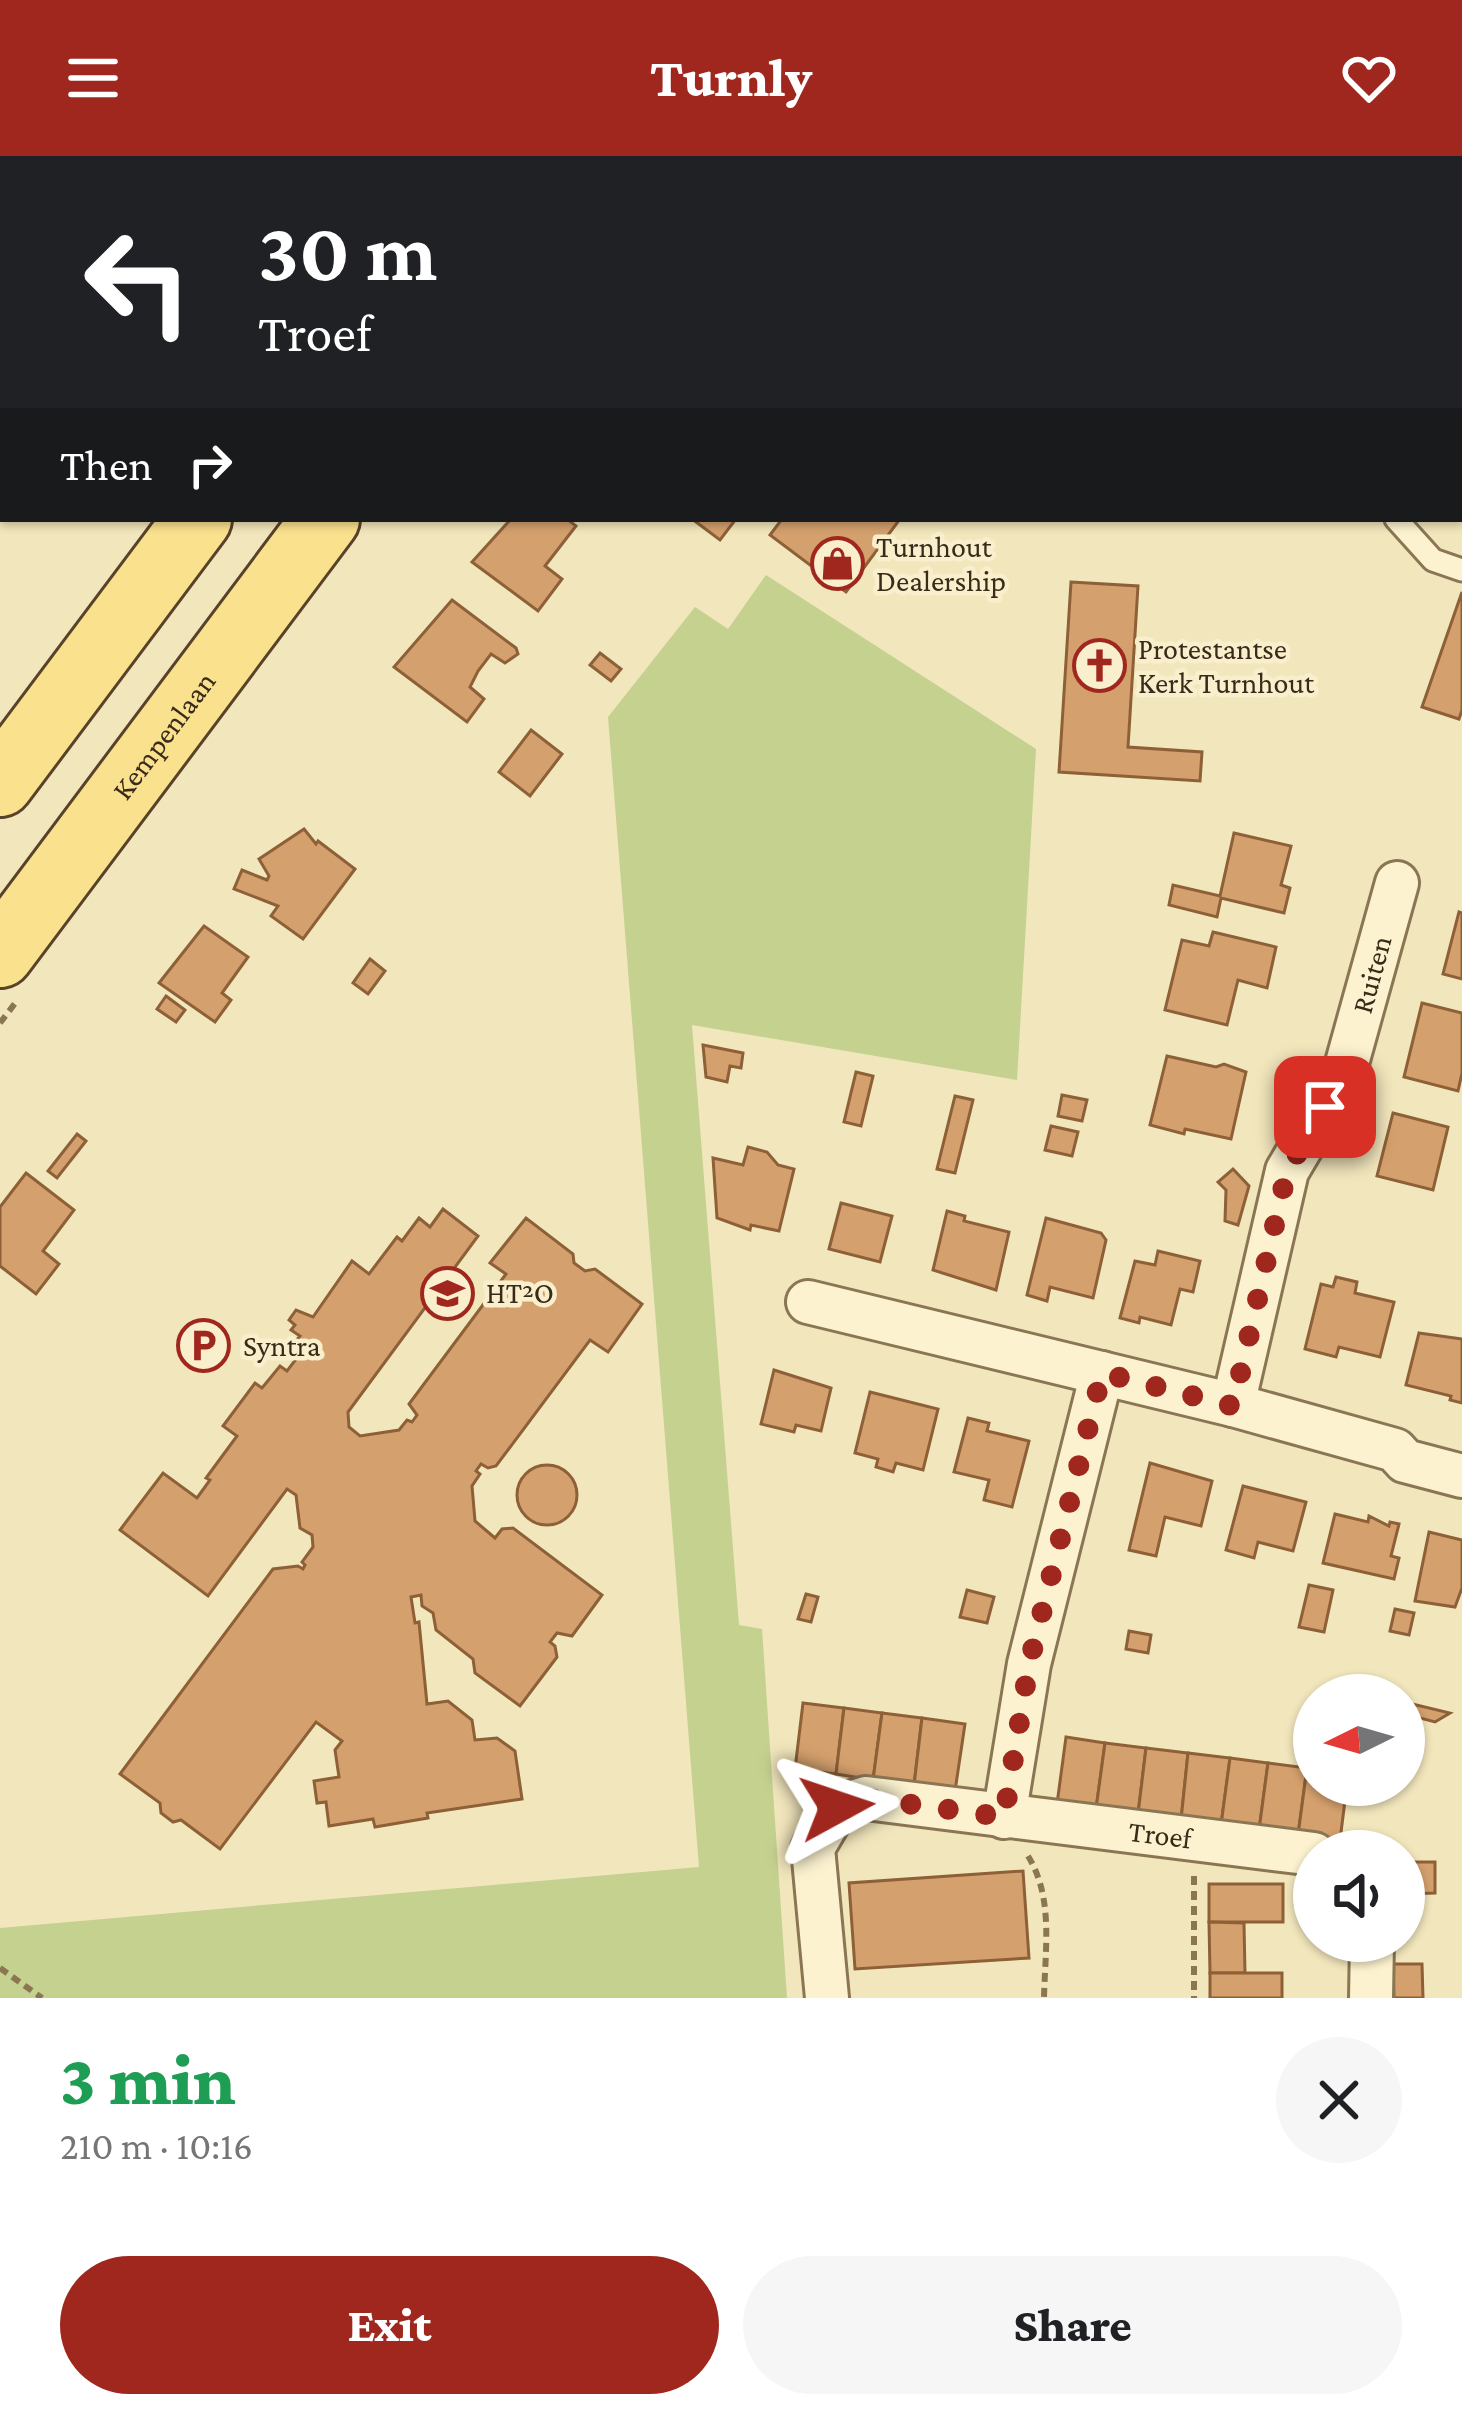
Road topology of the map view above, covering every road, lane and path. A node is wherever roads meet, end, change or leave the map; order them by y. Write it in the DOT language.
graph roads {
  1 [pos="196,522"];
  2 [pos="324,522"];
  3 [pos="1399,522"];
  4 [pos="1462,570"];
  5 [pos="0,784"];
  6 [pos="1397,883"];
  7 [pos="0,954"];
  8 [pos="808,1302"];
  9 [pos="1102,1373"];
  10 [pos="1233,1406"];
  11 [pos="1462,1476"];
  12 [pos="1004,1817"];
  13 [pos="1193,1837"];
  14 [pos="1293,1850"];
  15 [pos="1372,1962"];
  16 [pos="0,1968"];
  17 [pos="42,1998"];
  18 [pos="827,1998"];
  19 [pos="1044,1998"];
  20 [pos="1194,1998"];
  21 [pos="1371,1998"];
  1 -- 5 [label="main road"];
  2 -- 7 [label="main road, Kempenlaan"];
  3 -- 4 [label="lane"];
  6 -- 10 [label="street, Ruiten"];
  8 -- 9 [label="street"];
  9 -- 10 [label="street"];
  9 -- 12 [label="street"];
  10 -- 11 [label="street"];
  12 -- 13 [label="street, Troef"];
  12 -- 18 [label="street, Troef"];
  12 -- 19 [label="path"];
  13 -- 14 [label="street, Troef"];
  13 -- 20 [label="path"];
  15 -- 21 [label="street"];
  16 -- 17 [label="path"];
}
